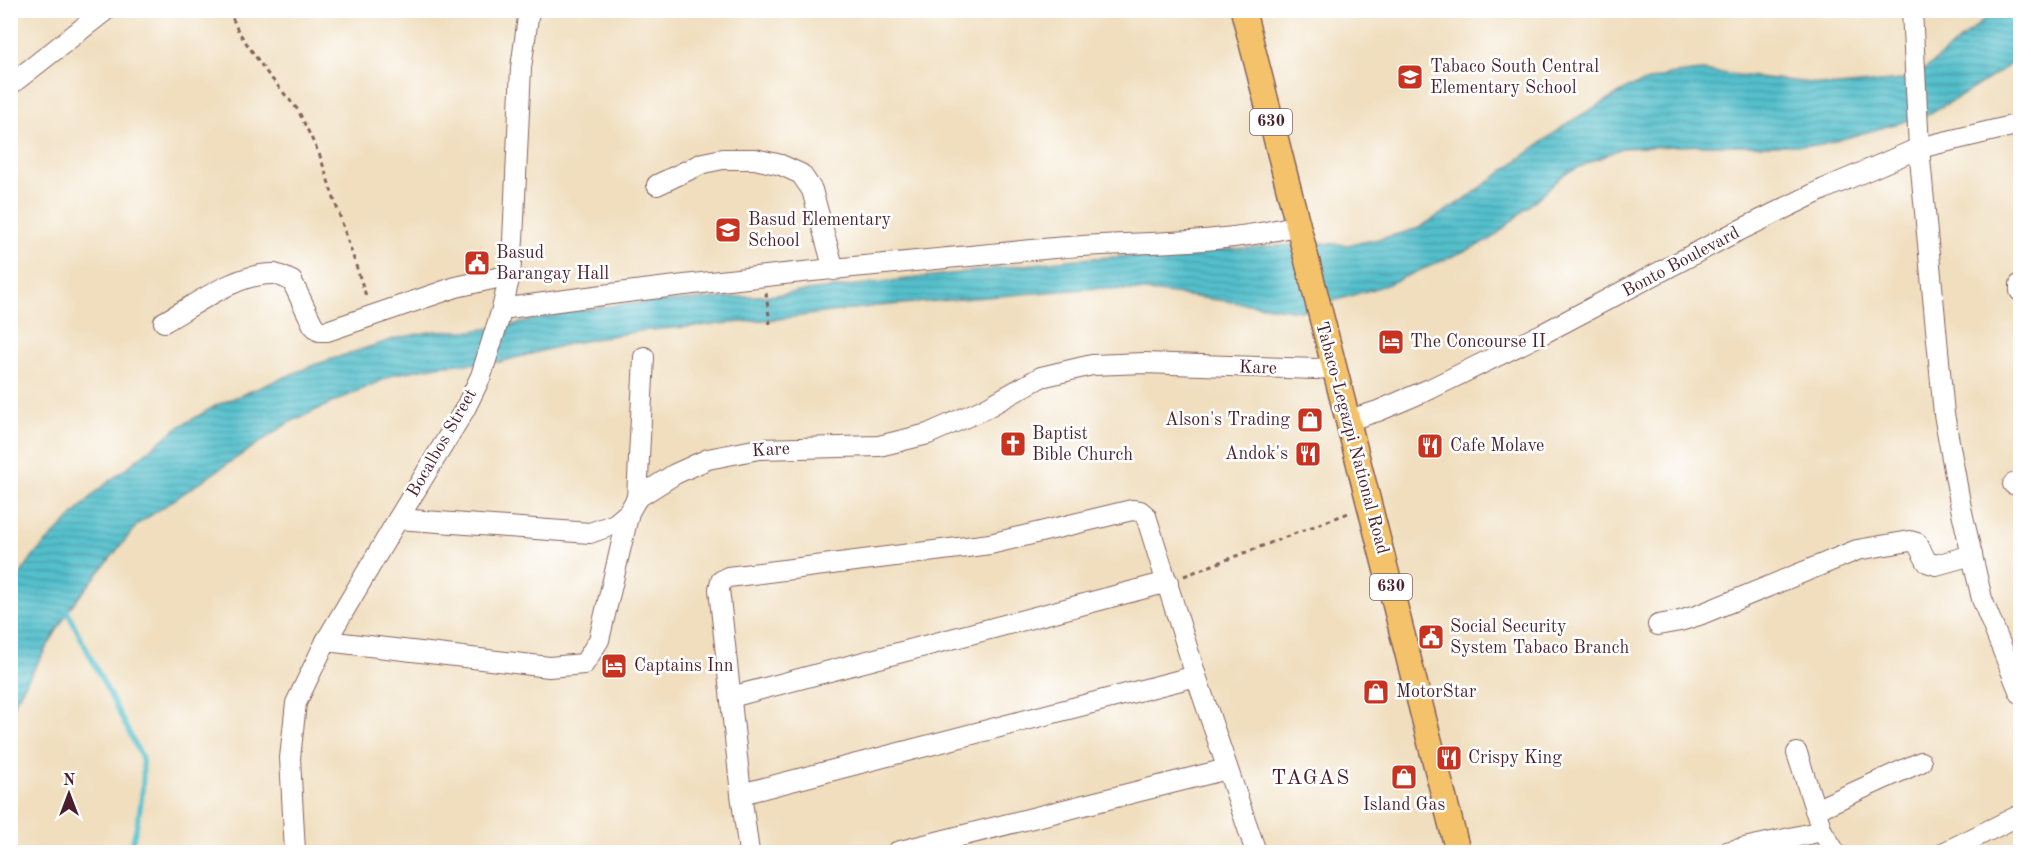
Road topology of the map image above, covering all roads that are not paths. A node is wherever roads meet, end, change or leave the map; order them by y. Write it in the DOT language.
graph roads {
  1 [pos="106,10"];
  2 [pos="529,10"];
  3 [pos="1243,10"];
  4 [pos="1912,10"];
  5 [pos="10,85"];
  6 [pos="2020,124"];
  7 [pos="1919,148"];
  8 [pos="657,185"];
  9 [pos="1298,229"];
  10 [pos="834,270"];
  11 [pos="510,275"];
  12 [pos="2020,284"];
  13 [pos="2020,291"];
  14 [pos="501,313"];
  15 [pos="164,322"];
  16 [pos="644,357"];
  17 [pos="1334,367"];
  18 [pos="1349,420"];
  19 [pos="633,505"];
  20 [pos="398,519"];
  21 [pos="1972,555"];
  22 [pos="1168,582"];
  23 [pos="1658,625"];
  24 [pos="326,641"];
  25 [pos="1196,676"];
  26 [pos="2020,693"];
  27 [pos="731,697"];
  28 [pos="1797,753"];
  29 [pos="1921,762"];
  30 [pos="1227,769"];
  31 [pos="741,794"];
  32 [pos="1815,810"];
  33 [pos="2020,815"];
  34 [pos="1822,831"];
  35 [pos="295,852"];
  36 [pos="749,852"];
  37 [pos="897,852"];
  38 [pos="1256,852"];
  39 [pos="1458,852"];
  40 [pos="1726,852"];
  41 [pos="1835,852"];
  42 [pos="1945,852"];
  1 -- 5 [label="street"];
  2 -- 11 [label="street, Bocalbos Street"];
  3 -- 9 [label="main road, 630"];
  4 -- 7 [label="street"];
  6 -- 7 [label="street, Bonto Boulevard"];
  7 -- 18 [label="street, Bonto Boulevard"];
  7 -- 21 [label="street"];
  8 -- 10 [label="street"];
  9 -- 10 [label="street"];
  9 -- 17 [label="main road, Tabaco-Legazpi National Road / 630"];
  10 -- 14 [label="street"];
  11 -- 14 [label="street, Bocalbos Street"];
  11 -- 15 [label="street"];
  12 -- 13 [label="street"];
  14 -- 20 [label="street, Bocalbos Street"];
  16 -- 19 [label="street"];
  17 -- 18 [label="main road, Tabaco-Legazpi National Road / 630"];
  17 -- 19 [label="street, Kare"];
  18 -- 39 [label="main road, Tabaco-Legazpi National Road / 630"];
  19 -- 20 [label="street, Kare"];
  19 -- 24 [label="street"];
  20 -- 24 [label="street, Bocalbos Street"];
  21 -- 23 [label="street"];
  21 -- 26 [label="street"];
  22 -- 25 [label="street"];
  22 -- 27 [label="street"];
  22 -- 27 [label="street"];
  24 -- 35 [label="street, Bocalbos Street"];
  25 -- 30 [label="street"];
  25 -- 31 [label="street"];
  27 -- 31 [label="street"];
  28 -- 32 [label="street"];
  29 -- 32 [label="street"];
  30 -- 37 [label="street"];
  30 -- 38 [label="street"];
  31 -- 36 [label="street"];
  32 -- 34 [label="street"];
  33 -- 42 [label="street"];
  34 -- 40 [label="street"];
  34 -- 41 [label="street"];
}
